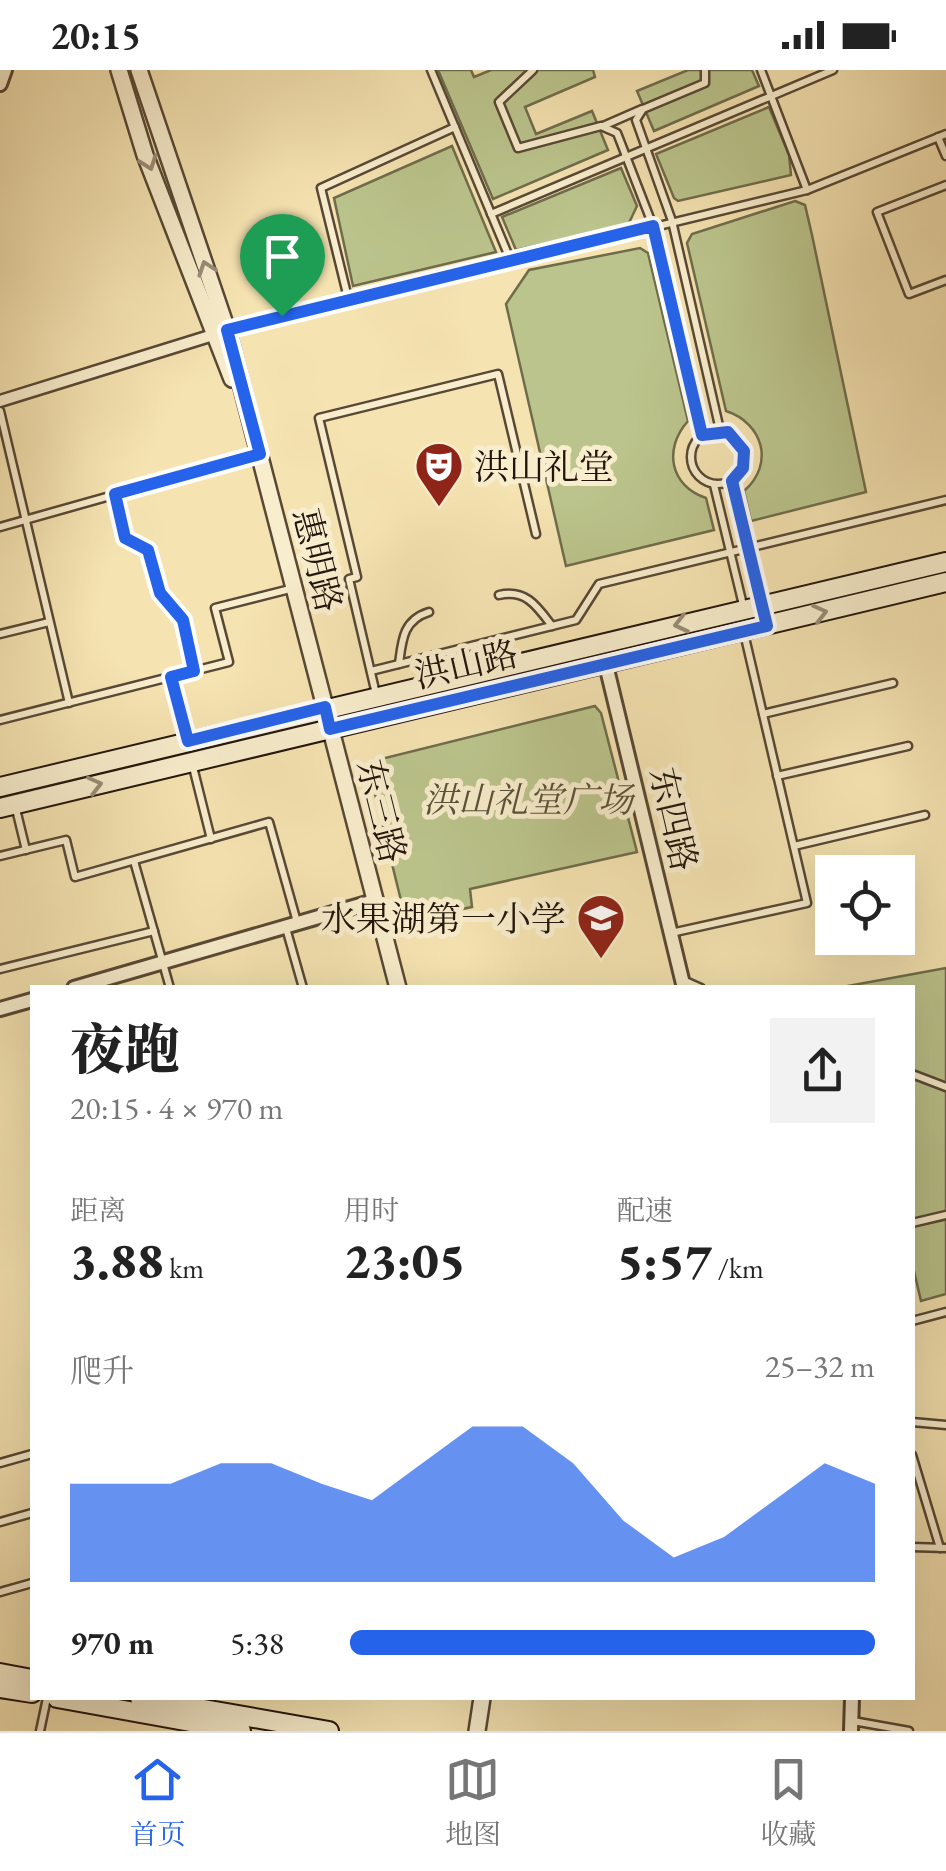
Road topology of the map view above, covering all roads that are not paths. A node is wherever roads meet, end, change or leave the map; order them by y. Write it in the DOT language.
graph roads {
  1 [pos="5,70"];
  2 [pos="119,70"];
  3 [pos="138,70"];
  4 [pos="431,70"];
  5 [pos="533,70"];
  6 [pos="705,70"];
  7 [pos="761,70"];
  8 [pos="832,70"];
  9 [pos="0,84"];
  10 [pos="772,96"];
  11 [pos="643,109"];
  12 [pos="602,126"];
  13 [pos="455,127"];
  14 [pos="942,136"];
  15 [pos="646,149"];
  16 [pos="946,156"];
  17 [pos="626,157"];
  18 [pos="946,185"];
  19 [pos="807,190"];
  20 [pos="492,214"];
  21 [pos="672,220"];
  22 [pos="653,226"];
  23 [pos="510,259"];
  24 [pos="946,280"];
  25 [pos="348,298"];
  26 [pos="220,332"];
  27 [pos="0,400"];
  28 [pos="0,411"];
  29 [pos="720,430"];
  30 [pos="702,435"];
  31 [pos="260,454"];
  32 [pos="732,481"];
  33 [pos="714,485"];
  34 [pos="115,494"];
  35 [pos="946,500"];
  36 [pos="25,519"];
  37 [pos="0,527"];
  38 [pos="536,534"];
  39 [pos="748,548"];
  40 [pos="730,552"];
  41 [pos="946,562"];
  42 [pos="946,582"];
  43 [pos="294,588"];
  44 [pos="498,596"];
  45 [pos="753,607"];
  46 [pos="429,612"];
  47 [pos="50,622"];
  48 [pos="552,626"];
  49 [pos="753,629"];
  50 [pos="0,634"];
  51 [pos="399,664"];
  52 [pos="606,665"];
  53 [pos="194,671"];
  54 [pos="371,671"];
  55 [pos="171,677"];
  56 [pos="892,683"];
  57 [pos="376,695"];
  58 [pos="69,702"];
  59 [pos="325,707"];
  60 [pos="762,714"];
  61 [pos="0,720"];
  62 [pos="330,729"];
  63 [pos="188,741"];
  64 [pos="908,746"];
  65 [pos="191,762"];
  66 [pos="777,776"];
  67 [pos="0,788"];
  68 [pos="8,806"];
  69 [pos="924,815"];
  70 [pos="210,839"];
  71 [pos="794,846"];
  72 [pos="26,850"];
  73 [pos="0,856"];
  74 [pos="134,861"];
  75 [pos="374,901"];
  76 [pos="292,925"];
  77 [pos="154,932"];
  78 [pos="671,933"];
  79 [pos="163,962"];
  80 [pos="0,969"];
  81 [pos="683,984"];
  82 [pos="87,985"];
  83 [pos="169,985"];
  84 [pos="302,985"];
  85 [pos="397,985"];
  86 [pos="30,1001"];
  87 [pos="0,1009"];
  88 [pos="915,1075"];
  89 [pos="946,1088"];
  90 [pos="946,1215"];
  91 [pos="915,1223"];
  92 [pos="946,1312"];
  93 [pos="915,1320"];
  94 [pos="915,1422"];
  95 [pos="946,1425"];
  96 [pos="30,1455"];
  97 [pos="0,1464"];
  98 [pos="915,1471"];
  99 [pos="922,1487"];
  100 [pos="915,1489"];
  101 [pos="30,1514"];
  102 [pos="0,1522"];
  103 [pos="915,1547"];
  104 [pos="943,1548"];
  105 [pos="30,1584"];
  106 [pos="0,1592"];
  107 [pos="0,1674"];
  108 [pos="30,1679"];
  109 [pos="0,1688"];
  110 [pos="30,1694"];
  111 [pos="47,1700"];
  112 [pos="68,1700"];
  113 [pos="151,1700"];
  114 [pos="482,1700"];
  115 [pos="852,1700"];
  116 [pos="852,1726"];
  117 [pos="234,1730"];
  118 [pos="40,1731"];
  119 [pos="329,1731"];
  120 [pos="477,1731"];
  121 [pos="910,1731"];
  1 -- 9 [label="street"];
  2 -- 26 [label="street, one-way"];
  26 -- 3 [label="street, one-way"];
  4 -- 13 [label="lane"];
  5 -- 12 [label="lane"];
  6 -- 11 [label="lane"];
  7 -- 10 [label="lane"];
  8 -- 10 [label="lane"];
  10 -- 15 [label="lane"];
  10 -- 19 [label="lane"];
  11 -- 12 [label="lane"];
  11 -- 15 [label="lane"];
  12 -- 17 [label="lane"];
  13 -- 20 [label="lane"];
  13 -- 25 [label="lane"];
  14 -- 16 [label="lane"];
  14 -- 19 [label="lane"];
  15 -- 17 [label="lane"];
  15 -- 21 [label="lane"];
  17 -- 20 [label="lane"];
  17 -- 22 [label="lane"];
  18 -- 24 [label="lane"];
  19 -- 21 [label="lane"];
  20 -- 23 [label="lane"];
  21 -- 22 [label="lane"];
  21 -- 29 [label="lane"];
  22 -- 23 [label="lane"];
  22 -- 30 [label="lane"];
  23 -- 25 [label="lane"];
  25 -- 26 [label="lane"];
  26 -- 27 [label="street"];
  26 -- 31 [label="street, 惠明路"];
  28 -- 36 [label="lane"];
  29 -- 30 [label="lane"];
  29 -- 32 [label="lane"];
  30 -- 33 [label="lane"];
  31 -- 34 [label="lane"];
  31 -- 43 [label="street, 惠明路"];
  32 -- 33 [label="lane"];
  32 -- 39 [label="lane"];
  33 -- 40 [label="lane"];
  34 -- 36 [label="lane"];
  34 -- 53 [label="lane"];
  35 -- 39 [label="lane"];
  36 -- 37 [label="lane"];
  36 -- 47 [label="lane"];
  38 -- 54 [label="lane"];
  39 -- 40 [label="lane"];
  39 -- 45 [label="lane"];
  40 -- 45 [label="lane"];
  40 -- 48 [label="lane"];
  41 -- 45 [label="main road, 洪山路"];
  49 -- 42 [label="main road, 洪山路, one-way"];
  43 -- 53 [label="lane"];
  43 -- 59 [label="street, 惠明路"];
  44 -- 48 [label="lane"];
  45 -- 49 [label="lane"];
  45 -- 49 [label="lane"];
  45 -- 57 [label="main road, 洪山路, one-way"];
  46 -- 51 [label="lane"];
  47 -- 50 [label="lane"];
  47 -- 58 [label="lane"];
  48 -- 51 [label="lane"];
  49 -- 52 [label="main road, 洪山路"];
  49 -- 60 [label="lane"];
  51 -- 54 [label="lane"];
  52 -- 62 [label="main road, 洪山路"];
  52 -- 78 [label="street, 东四路"];
  53 -- 55 [label="lane"];
  54 -- 57 [label="lane"];
  55 -- 58 [label="lane"];
  55 -- 63 [label="lane"];
  56 -- 60 [label="lane"];
  57 -- 59 [label="main road, 洪山路"];
  58 -- 61 [label="lane"];
  59 -- 62 [label="street, 东三路"];
  59 -- 63 [label="main road, 洪山路"];
  60 -- 66 [label="lane"];
  62 -- 65 [label="main road, 洪山路"];
  62 -- 75 [label="street, 东三路"];
  63 -- 67 [label="main road, 洪山路"];
  64 -- 66 [label="lane"];
  68 -- 65 [label="main road, 洪山路, one-way"];
  65 -- 70 [label="lane"];
  66 -- 71 [label="lane"];
  68 -- 72 [label="lane"];
  69 -- 71 [label="lane"];
  70 -- 74 [label="lane"];
  70 -- 76 [label="lane"];
  71 -- 78 [label="lane"];
  72 -- 73 [label="lane"];
  72 -- 74 [label="lane"];
  74 -- 77 [label="lane"];
  75 -- 76 [label="street"];
  75 -- 85 [label="street, 东三路"];
  76 -- 79 [label="street"];
  76 -- 84 [label="lane"];
  77 -- 79 [label="lane"];
  77 -- 80 [label="lane"];
  78 -- 81 [label="street, 东四路"];
  79 -- 82 [label="street"];
  79 -- 83 [label="lane"];
  86 -- 87 [label="street"];
  88 -- 89 [label="lane"];
  90 -- 91 [label="lane"];
  92 -- 93 [label="lane"];
  94 -- 95 [label="lane"];
  96 -- 97 [label="lane"];
  98 -- 99 [label="lane"];
  99 -- 100 [label="lane"];
  99 -- 104 [label="lane"];
  101 -- 102 [label="lane"];
  103 -- 104 [label="lane"];
  105 -- 106 [label="lane"];
  107 -- 108 [label="main road"];
  109 -- 110 [label="main road"];
  111 -- 118 [label="lane"];
  112 -- 117 [label="main road"];
  113 -- 119 [label="main road"];
  114 -- 120 [label="street"];
  115 -- 116 [label="street"];
  116 -- 121 [label="lane"];
}
